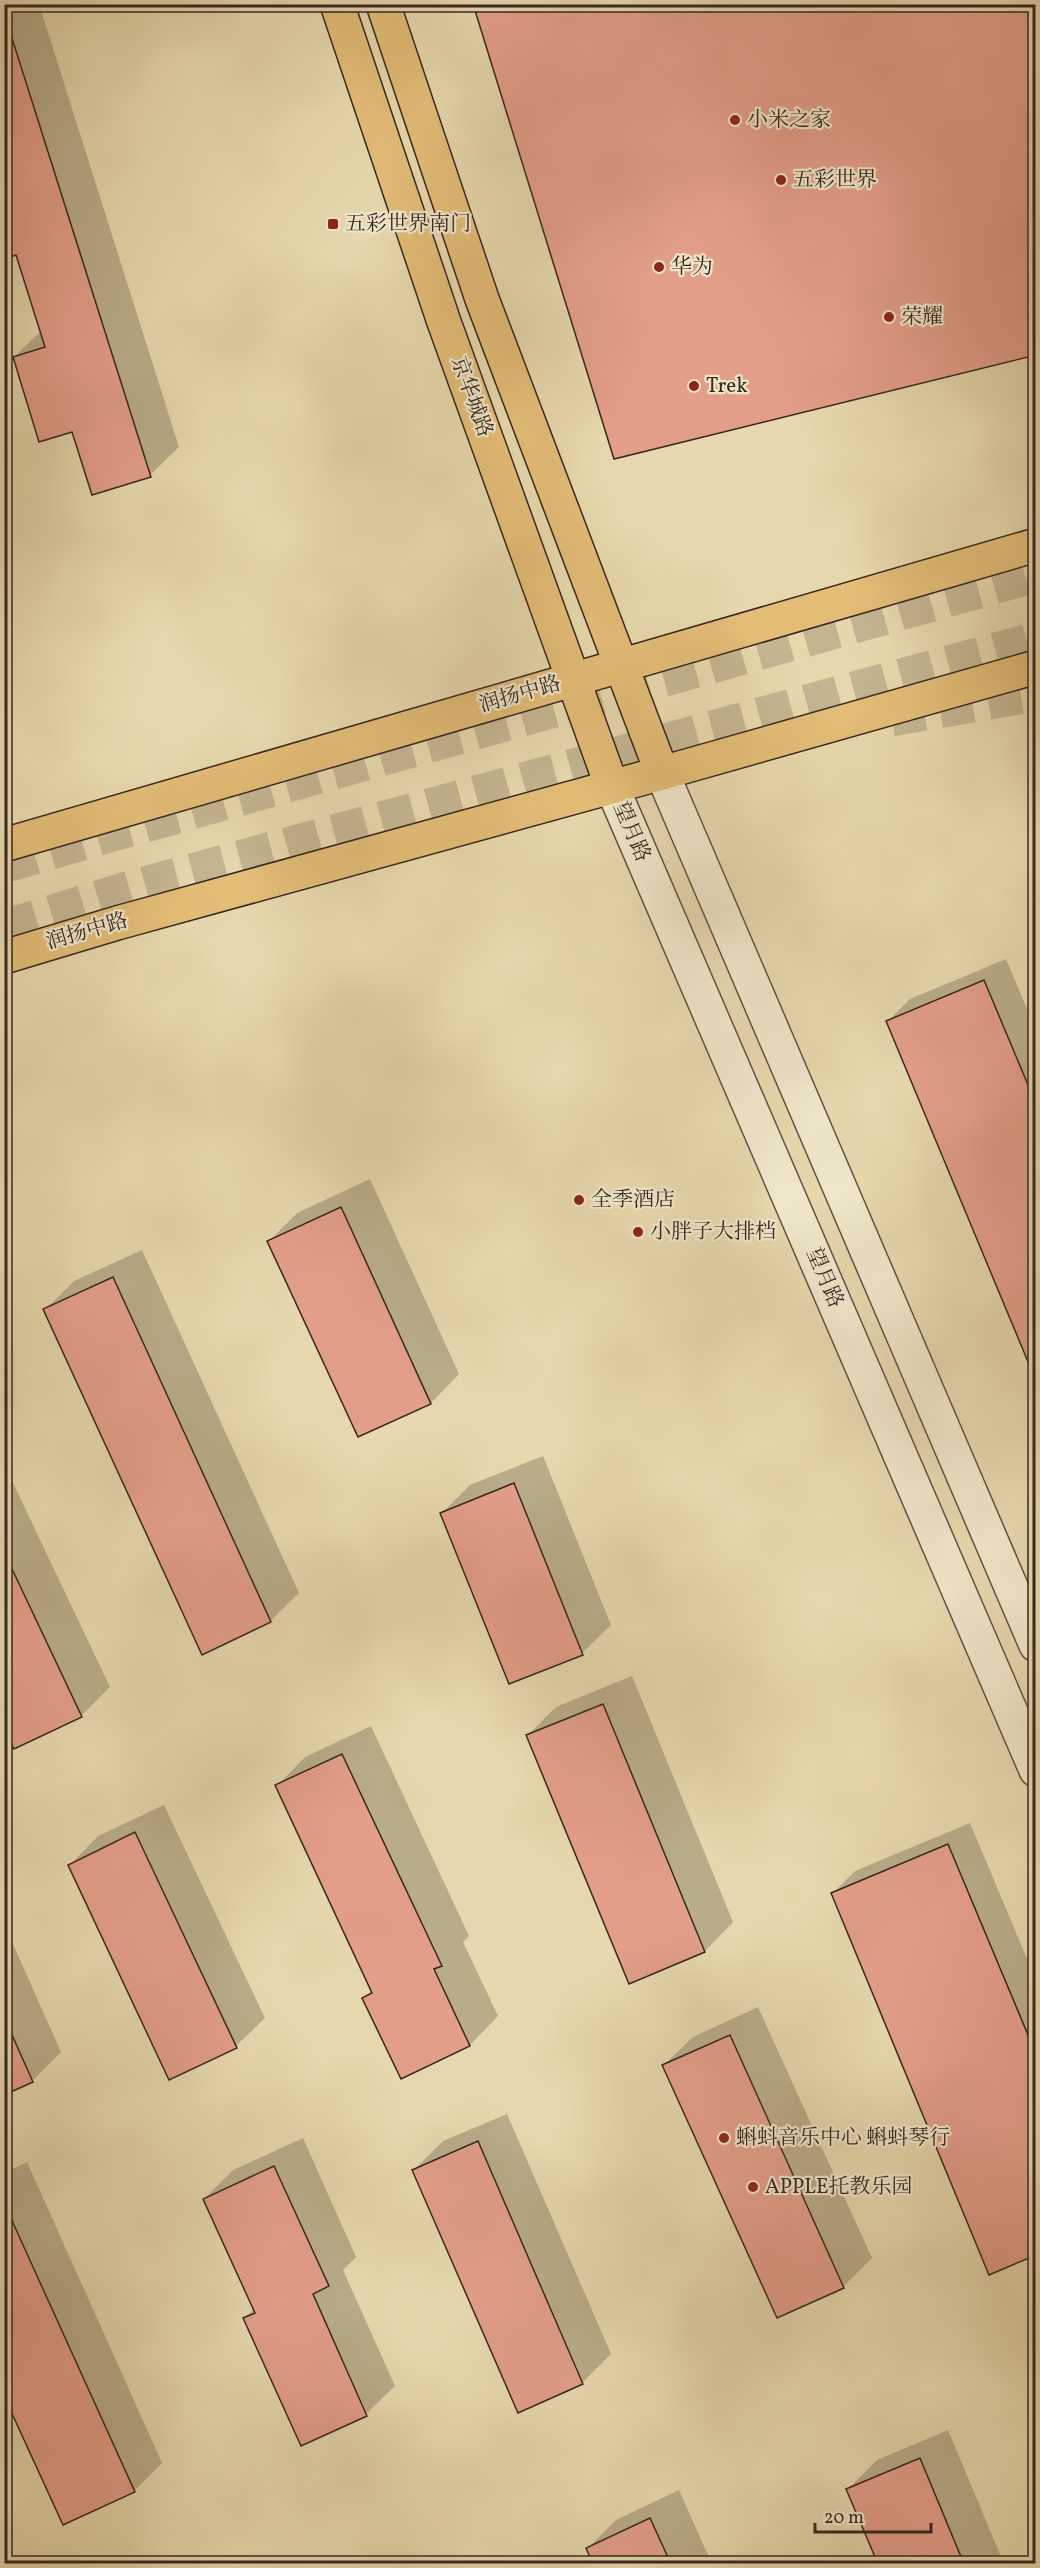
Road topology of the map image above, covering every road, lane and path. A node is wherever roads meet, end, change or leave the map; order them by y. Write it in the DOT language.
graph roads {
  1 [pos="337,4"];
  2 [pos="383,4"];
  3 [pos="1035,545"];
  4 [pos="621,664"];
  5 [pos="1035,667"];
  6 [pos="573,680"];
  7 [pos="662,773"];
  8 [pos="612,787"];
  9 [pos="4,845"];
  10 [pos="4,957"];
  11 [pos="1035,1645"];
  12 [pos="1035,1770"];
  1 -- 6 [label="main road, 京华城路"];
  2 -- 4 [label="main road"];
  3 -- 4 [label="main road, 润扬中路"];
  4 -- 6 [label="main road, 润扬中路"];
  4 -- 7 [label="main road"];
  5 -- 7 [label="main road, 润扬中路"];
  6 -- 8 [label="main road, 京华城路"];
  6 -- 9 [label="main road, 润扬中路"];
  7 -- 8 [label="main road, 润扬中路"];
  7 -- 11 [label="street"];
  8 -- 10 [label="main road, 润扬中路"];
  8 -- 12 [label="street, 望月路"];
}
